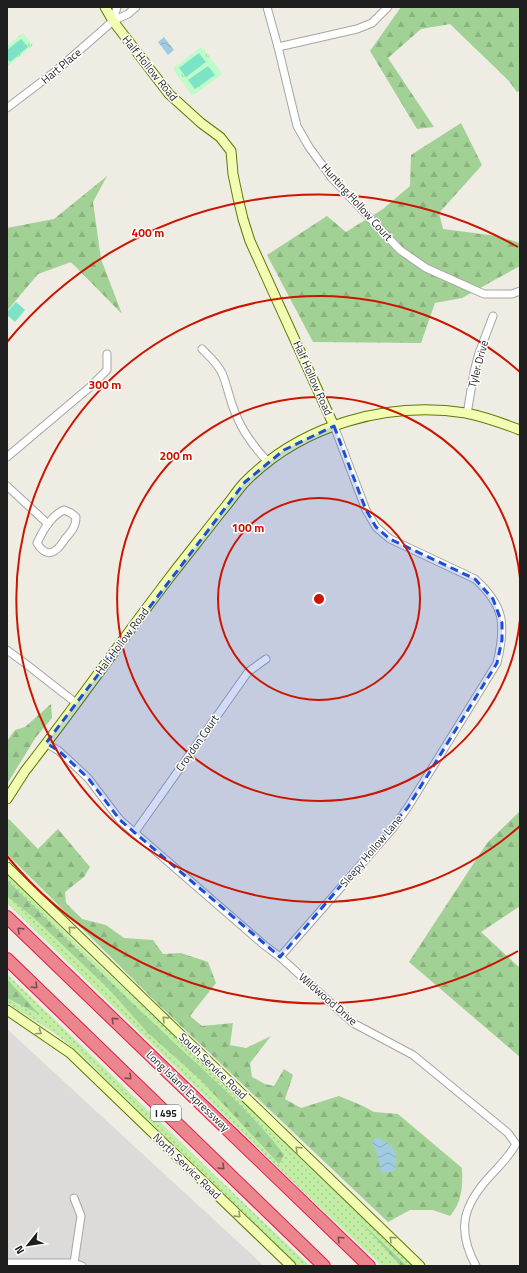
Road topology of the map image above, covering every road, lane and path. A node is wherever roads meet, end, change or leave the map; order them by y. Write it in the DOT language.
graph roads {
  1 [pos="105,7"];
  2 [pos="116,7"];
  3 [pos="136,7"];
  4 [pos="267,7"];
  5 [pos="388,7"];
  6 [pos="113,21"];
  7 [pos="278,47"];
  8 [pos="7,108"];
  9 [pos="520,291"];
  10 [pos="493,316"];
  11 [pos="202,350"];
  12 [pos="107,354"];
  13 [pos="467,414"];
  14 [pos="334,426"];
  15 [pos="520,430"];
  16 [pos="7,458"];
  17 [pos="268,462"];
  18 [pos="7,486"];
  19 [pos="48,524"];
  20 [pos="7,650"];
  21 [pos="266,660"];
  22 [pos="76,703"];
  23 [pos="46,743"];
  24 [pos="7,799"];
  25 [pos="134,832"];
  26 [pos="7,867"];
  27 [pos="7,917"];
  28 [pos="280,957"];
  29 [pos="7,959"];
  30 [pos="7,1010"];
  31 [pos="74,1198"];
  32 [pos="7,1263"];
  33 [pos="74,1263"];
  34 [pos="82,1266"];
  35 [pos="290,1266"];
  36 [pos="324,1266"];
  37 [pos="368,1266"];
  38 [pos="420,1266"];
  39 [pos="476,1266"];
  1 -- 6 [label="street, Half Hollow Road"];
  2 -- 6 [label="street"];
  3 -- 6 [label="street, Hart Place"];
  4 -- 7 [label="street, Hunting Hollow Court"];
  5 -- 7 [label="street"];
  6 -- 8 [label="street, Hart Place"];
  6 -- 14 [label="street, Half Hollow Road"];
  7 -- 9 [label="street, Hunting Hollow Court"];
  10 -- 13 [label="street, Tyler Drive"];
  11 -- 17 [label="street"];
  12 -- 16 [label="street"];
  13 -- 14 [label="street"];
  13 -- 15 [label="street"];
  14 -- 17 [label="street, Half Hollow Road"];
  14 -- 28 [label="street, Sleepy Hollow Lane"];
  17 -- 22 [label="street, Half Hollow Road"];
  18 -- 19 [label="street"];
  19 -- 19 [label="street"];
  20 -- 22 [label="street"];
  21 -- 25 [label="street, Croydon Court"];
  22 -- 23 [label="street, Half Hollow Road"];
  23 -- 24 [label="street, Half Hollow Road"];
  23 -- 25 [label="street, Wildwood Drive"];
  25 -- 28 [label="street, Wildwood Drive"];
  38 -- 26 [label="street, South Service Road, one-way"];
  37 -- 27 [label="highway, Long Island Expressway / I 495, one-way"];
  28 -- 39 [label="street, Wildwood Drive"];
  29 -- 36 [label="highway, I 495, one-way"];
  30 -- 35 [label="street, North Service Road, one-way"];
  31 -- 33 [label="street"];
  32 -- 33 [label="street"];
  33 -- 34 [label="street"];
}
